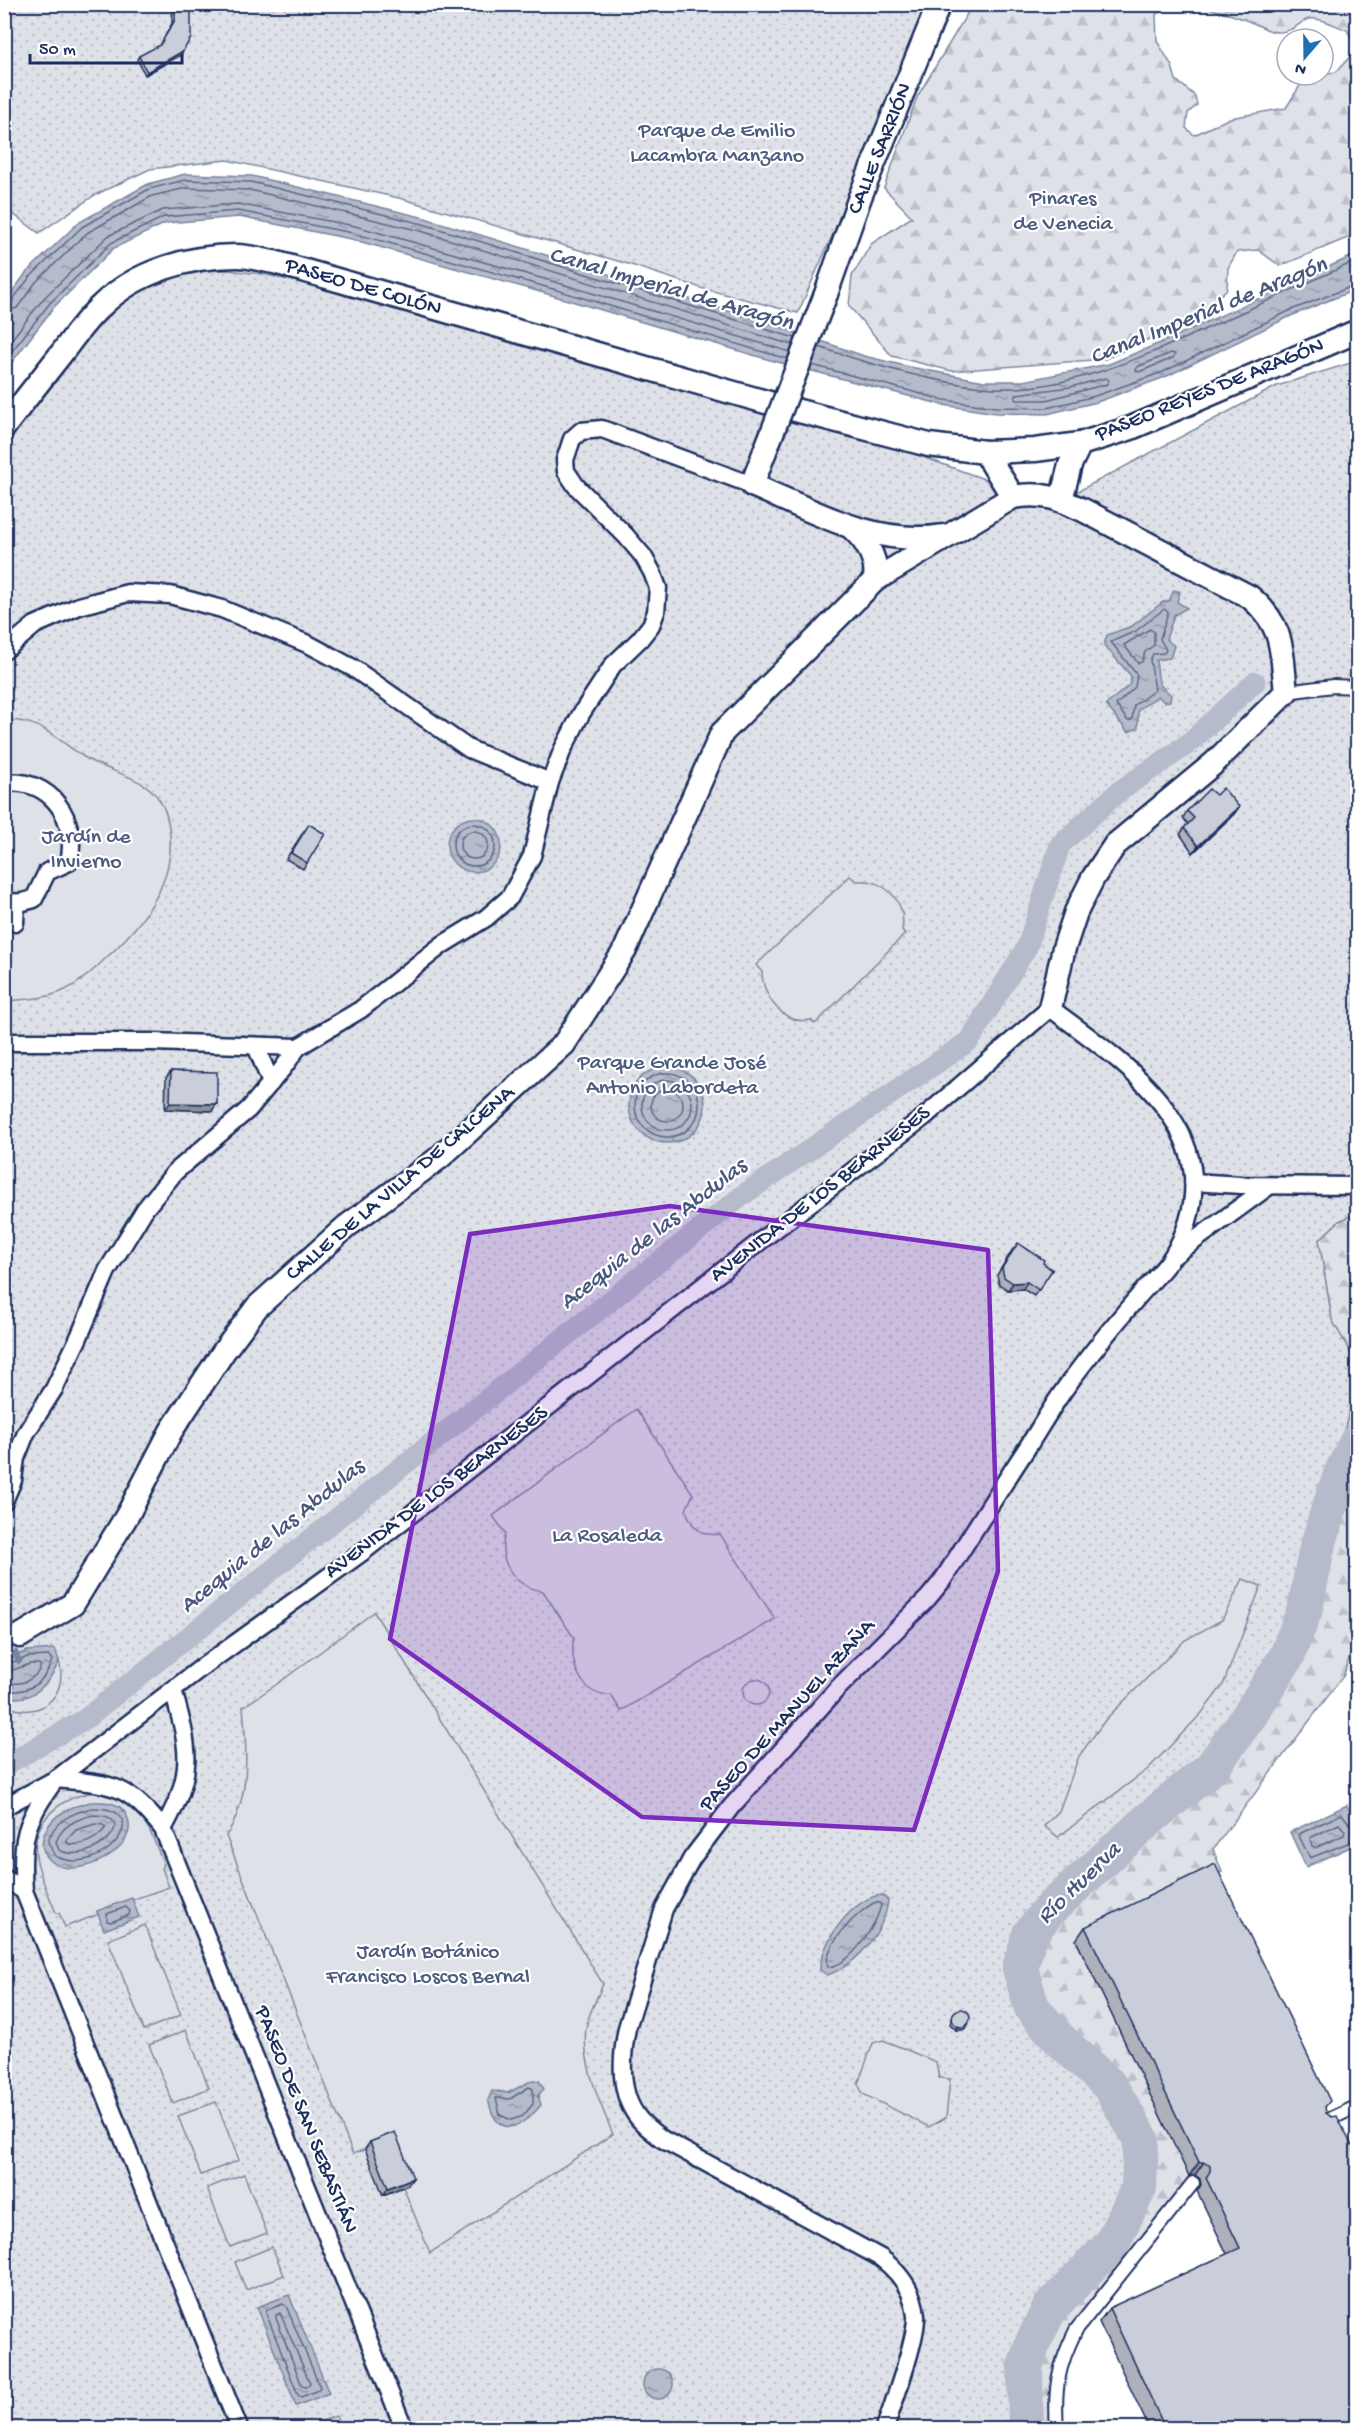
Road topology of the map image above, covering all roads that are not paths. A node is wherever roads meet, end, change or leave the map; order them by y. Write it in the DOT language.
graph roads {
  1 [pos="939,4"];
  2 [pos="1358,331"];
  3 [pos="780,406"];
  4 [pos="4,427"];
  5 [pos="1080,444"];
  6 [pos="985,452"];
  7 [pos="752,485"];
  8 [pos="1013,497"];
  9 [pos="1061,500"];
  10 [pos="852,528"];
  11 [pos="948,536"];
  12 [pos="875,580"];
  13 [pos="4,651"];
  14 [pos="1358,687"];
  15 [pos="1286,692"];
  16 [pos="550,782"];
  17 [pos="4,783"];
  18 [pos="86,831"];
  19 [pos="72,841"];
  20 [pos="10,903"];
  21 [pos="15,923"];
  22 [pos="1050,1008"];
  23 [pos="4,1042"];
  24 [pos="256,1046"];
  25 [pos="298,1047"];
  26 [pos="271,1083"];
  27 [pos="1193,1182"];
  28 [pos="1269,1186"];
  29 [pos="1358,1186"];
  30 [pos="1171,1258"];
  31 [pos="4,1501"];
  32 [pos="20,1636"];
  33 [pos="173,1690"];
  34 [pos="56,1779"];
  35 [pos="4,1807"];
  36 [pos="163,1829"];
  37 [pos="4,1878"];
  38 [pos="24,1891"];
  39 [pos="1358,2106"];
  40 [pos="1324,2122"];
  41 [pos="1193,2183"];
  42 [pos="239,2428"];
  43 [pos="404,2428"];
  44 [pos="885,2428"];
  45 [pos="1057,2428"];
  1 -- 7 [label="street, CALLE SARRIÓN, bridge"];
  2 -- 5 [label="street, PASEO REYES DE ARAGÓN"];
  3 -- 4 [label="street, PASEO DE COLÓN"];
  3 -- 6 [label="street, PASEO REYES DE ARAGÓN"];
  5 -- 6 [label="street, PASEO REYES DE ARAGÓN"];
  5 -- 9 [label="street"];
  6 -- 8 [label="street"];
  7 -- 10 [label="street"];
  7 -- 16 [label="street"];
  8 -- 9 [label="street"];
  8 -- 11 [label="street"];
  9 -- 15 [label="street"];
  10 -- 11 [label="street"];
  10 -- 12 [label="street"];
  11 -- 12 [label="street, CALLE DE LA VILLA DE CALCENA"];
  12 -- 32 [label="street, CALLE DE LA VILLA DE CALCENA"];
  13 -- 16 [label="street"];
  14 -- 15 [label="lane"];
  15 -- 22 [label="street"];
  16 -- 25 [label="street"];
  17 -- 19 [label="street"];
  18 -- 19 [label="street"];
  19 -- 20 [label="street"];
  20 -- 21 [label="street"];
  22 -- 27 [label="street, PASEO DE MANUEL AZAÑA"];
  22 -- 33 [label="street, AVENIDA DE LOS BEARNESES"];
  23 -- 24 [label="street"];
  24 -- 25 [label="street"];
  24 -- 26 [label="street"];
  25 -- 26 [label="street"];
  26 -- 31 [label="street"];
  27 -- 28 [label="street"];
  27 -- 30 [label="street, PASEO DE MANUEL AZAÑA"];
  28 -- 29 [label="street"];
  28 -- 30 [label="street"];
  30 -- 44 [label="street, PASEO DE MANUEL AZAÑA"];
  33 -- 34 [label="street, AVENIDA DE LOS BEARNESES"];
  33 -- 36 [label="street"];
  34 -- 35 [label="street, AVENIDA DE LOS BEARNESES"];
  34 -- 36 [label="street, PASEO DE SAN SEBASTIÁN"];
  34 -- 38 [label="street"];
  36 -- 43 [label="street, PASEO DE SAN SEBASTIÁN"];
  37 -- 38 [label="street"];
  38 -- 42 [label="street"];
  39 -- 40 [label="lane"];
  41 -- 45 [label="lane"];
}
